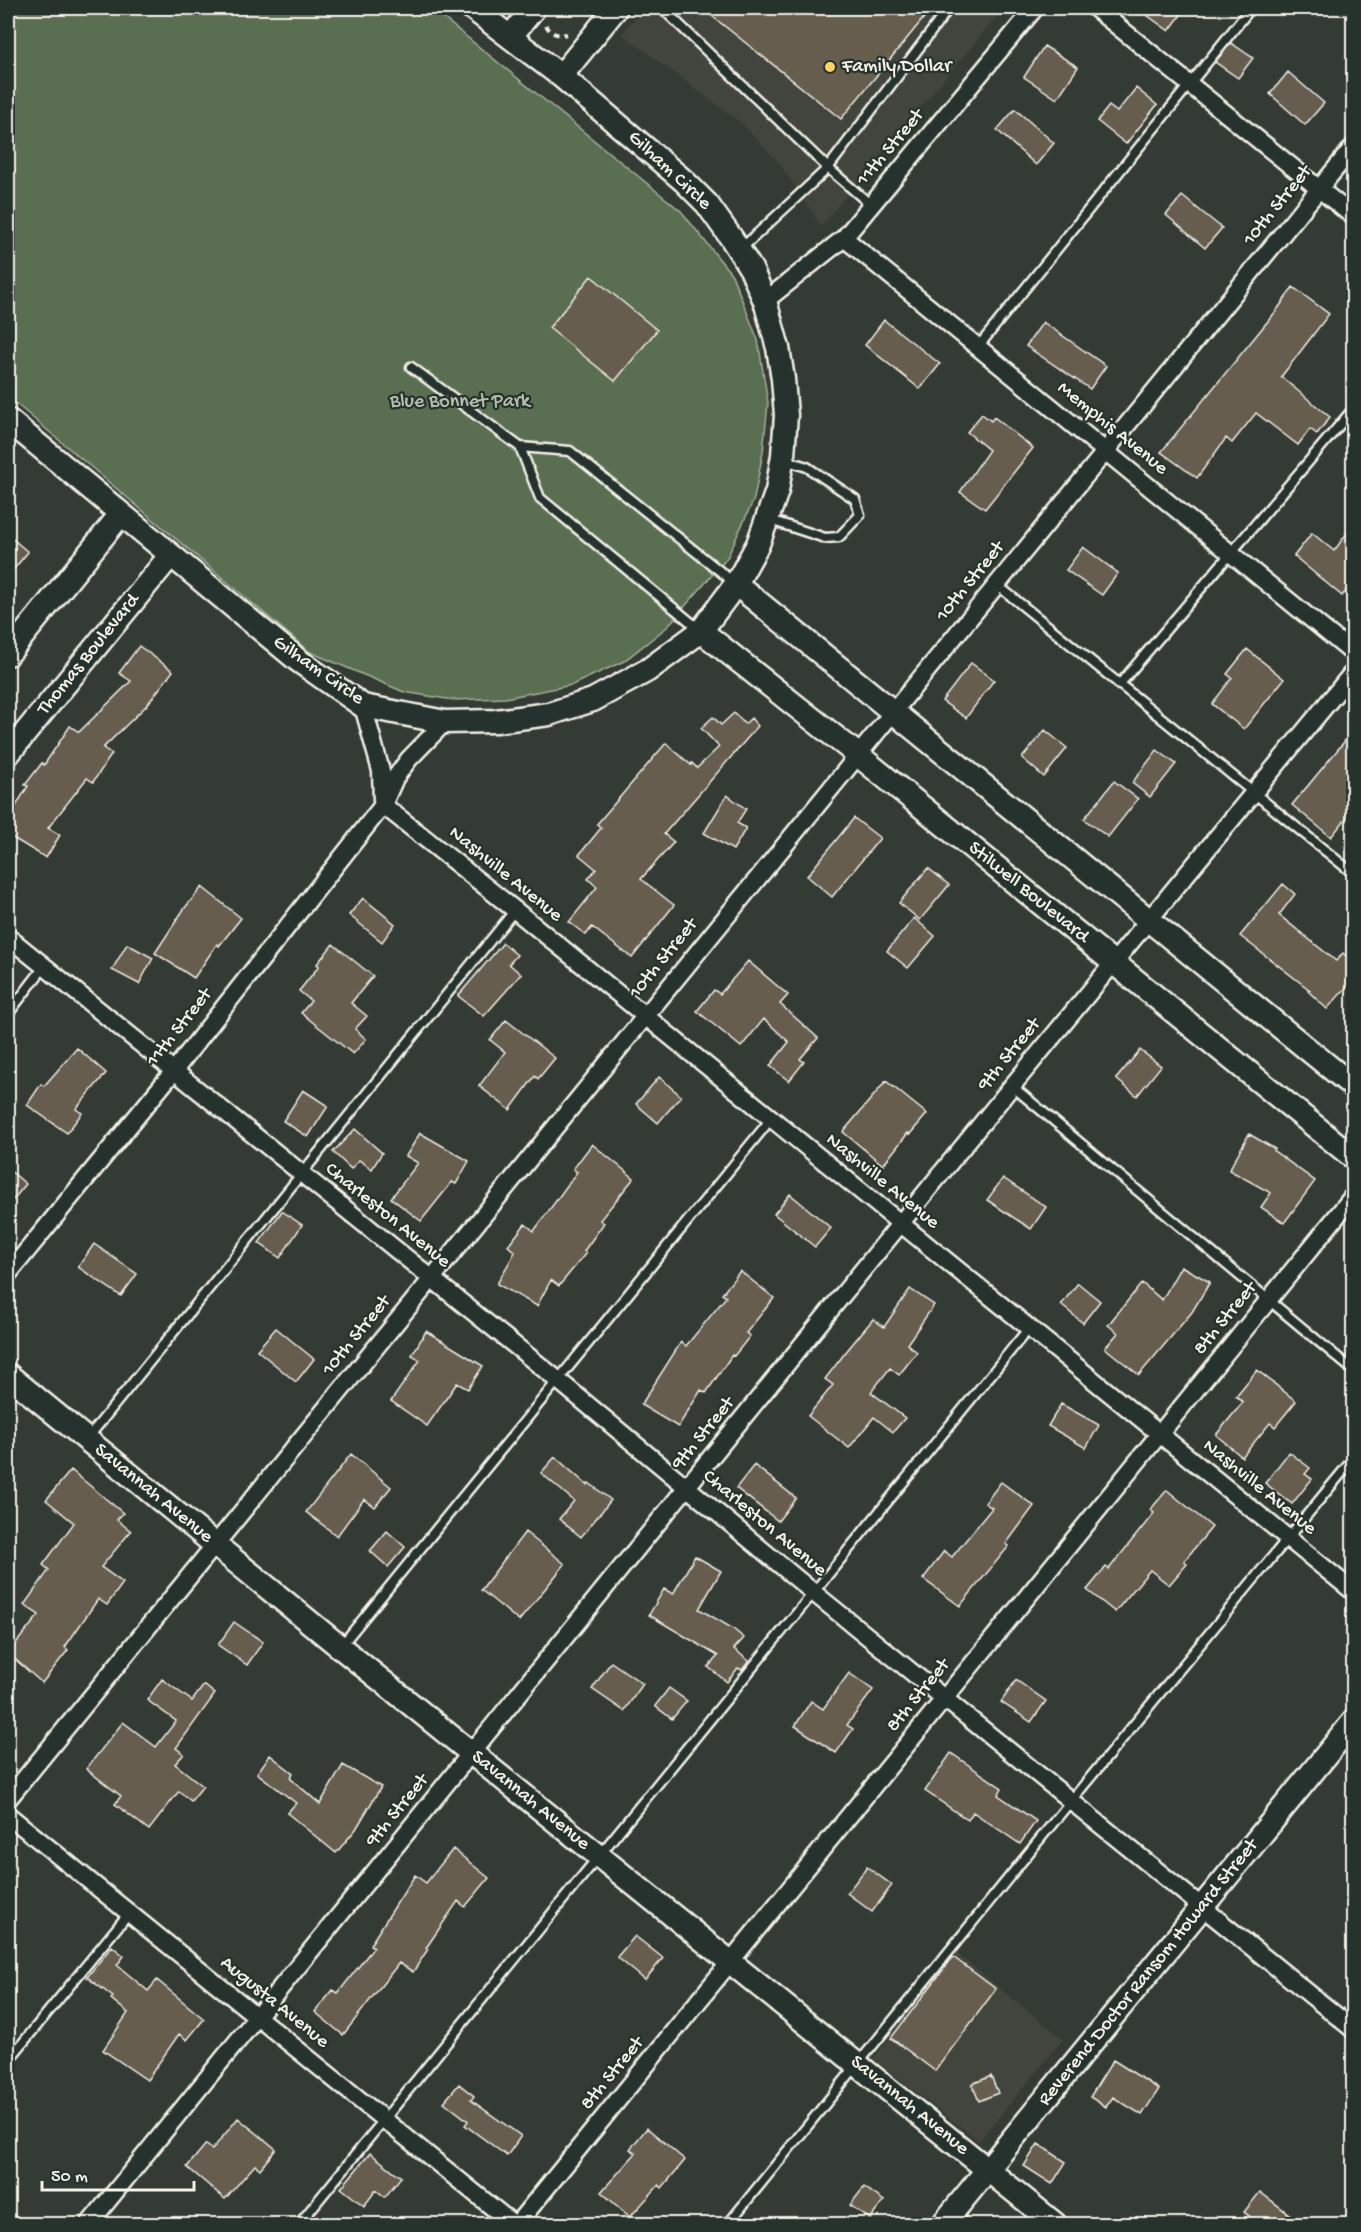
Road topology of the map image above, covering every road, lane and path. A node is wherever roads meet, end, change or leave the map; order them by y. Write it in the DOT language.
graph roads {
  1 [pos="472,8"];
  2 [pos="616,8"];
  3 [pos="662,8"];
  4 [pos="949,8"];
  5 [pos="1035,8"];
  6 [pos="1095,8"];
  7 [pos="1251,8"];
  8 [pos="539,11"];
  9 [pos="673,11"];
  10 [pos="572,32"];
  11 [pos="510,37"];
  12 [pos="561,76"];
  13 [pos="1189,84"];
  14 [pos="1353,146"];
  15 [pos="828,168"];
  16 [pos="1319,189"];
  17 [pos="871,205"];
  18 [pos="1353,217"];
  19 [pos="844,238"];
  20 [pos="739,250"];
  21 [pos="765,301"];
  22 [pos="978,347"];
  23 [pos="411,367"];
  24 [pos="1353,408"];
  25 [pos="8,420"];
  26 [pos="520,447"];
  27 [pos="1106,450"];
  28 [pos="782,459"];
  29 [pos="121,514"];
  30 [pos="767,519"];
  31 [pos="1231,554"];
  32 [pos="170,556"];
  33 [pos="736,584"];
  34 [pos="996,584"];
  35 [pos="701,631"];
  36 [pos="8,654"];
  37 [pos="1353,654"];
  38 [pos="1353,671"];
  39 [pos="1119,685"];
  40 [pos="363,706"];
  41 [pos="892,712"];
  42 [pos="445,722"];
  43 [pos="8,754"];
  44 [pos="858,755"];
  45 [pos="1253,793"];
  46 [pos="383,805"];
  47 [pos="1353,874"];
  48 [pos="515,910"];
  49 [pos="1148,920"];
  50 [pos="8,937"];
  51 [pos="1113,962"];
  52 [pos="44,967"];
  53 [pos="8,1014"];
  54 [pos="645,1016"];
  55 [pos="173,1072"];
  56 [pos="1012,1086"];
  57 [pos="1353,1087"];
  58 [pos="771,1119"];
  59 [pos="1353,1158"];
  60 [pos="301,1174"];
  61 [pos="1353,1195"];
  62 [pos="901,1224"];
  63 [pos="8,1274"];
  64 [pos="431,1279"];
  65 [pos="1268,1301"];
  66 [pos="1029,1328"];
  67 [pos="1353,1371"];
  68 [pos="8,1374"];
  69 [pos="558,1382"];
  70 [pos="1159,1434"];
  71 [pos="87,1439"];
  72 [pos="1353,1458"];
  73 [pos="687,1488"];
  74 [pos="1286,1538"];
  75 [pos="215,1545"];
  76 [pos="1353,1592"];
  77 [pos="814,1593"];
  78 [pos="340,1647"];
  79 [pos="944,1699"];
  80 [pos="1353,1721"];
  81 [pos="472,1754"];
  82 [pos="8,1799"];
  83 [pos="1070,1802"];
  84 [pos="8,1815"];
  85 [pos="600,1857"];
  86 [pos="1202,1908"];
  87 [pos="129,1913"];
  88 [pos="731,1962"];
  89 [pos="258,2017"];
  90 [pos="1353,2030"];
  91 [pos="8,2061"];
  92 [pos="858,2064"];
  93 [pos="384,2119"];
  94 [pos="988,2170"];
  95 [pos="89,2224"];
  96 [pos="299,2224"];
  97 [pos="515,2224"];
  98 [pos="728,2224"];
  99 [pos="943,2224"];
  100 [pos="1055,2224"];
  1 -- 11 [label="main road, Gilham Circle"];
  2 -- 12 [label="main road"];
  3 -- 9 [label="lane"];
  4 -- 15 [label="lane"];
  5 -- 17 [label="street, 11th Street"];
  6 -- 13 [label="street"];
  7 -- 13 [label="lane"];
  8 -- 10 [label="path"];
  8 -- 11 [label="main road"];
  9 -- 15 [label="lane"];
  11 -- 12 [label="main road, Gilham Circle"];
  12 -- 20 [label="main road, Gilham Circle"];
  13 -- 16 [label="street"];
  13 -- 22 [label="lane"];
  14 -- 16 [label="street, 10th Street"];
  15 -- 17 [label="lane"];
  15 -- 20 [label="lane"];
  16 -- 18 [label="street"];
  16 -- 27 [label="street, 10th Street"];
  17 -- 19 [label="street, 11th Street"];
  19 -- 21 [label="street, 11th Street"];
  19 -- 22 [label="street, Memphis Avenue"];
  20 -- 21 [label="main road, Gilham Circle"];
  21 -- 28 [label="main road, Gilham Circle"];
  22 -- 27 [label="street, Memphis Avenue"];
  23 -- 26 [label="lane"];
  24 -- 31 [label="lane"];
  25 -- 29 [label="main road, Gilham Circle"];
  26 -- 33 [label="lane"];
  26 -- 35 [label="lane"];
  27 -- 31 [label="street, Memphis Avenue"];
  27 -- 34 [label="street, 10th Street"];
  28 -- 30 [label="main road, Gilham Circle"];
  28 -- 30 [label="lane"];
  29 -- 32 [label="main road, Gilham Circle"];
  29 -- 36 [label="main road"];
  30 -- 33 [label="main road, Gilham Circle"];
  31 -- 37 [label="street, Memphis Avenue"];
  31 -- 39 [label="lane"];
  32 -- 40 [label="main road, Gilham Circle"];
  32 -- 43 [label="main road, Thomas Boulevard"];
  33 -- 35 [label="main road, Gilham Circle"];
  33 -- 41 [label="main road"];
  34 -- 39 [label="lane"];
  34 -- 41 [label="street, 10th Street"];
  35 -- 42 [label="main road, Gilham Circle"];
  35 -- 44 [label="main road, Stilwell Boulevard"];
  38 -- 45 [label="street, 9th Street"];
  39 -- 45 [label="lane"];
  40 -- 42 [label="main road, Gilham Circle"];
  40 -- 46 [label="street"];
  41 -- 44 [label="street, 10th Street"];
  41 -- 49 [label="main road"];
  42 -- 46 [label="street, 11th Street"];
  44 -- 51 [label="main road, Stilwell Boulevard"];
  44 -- 54 [label="street, 10th Street"];
  45 -- 47 [label="lane"];
  45 -- 49 [label="street, 9th Street"];
  46 -- 48 [label="street, Nashville Avenue"];
  46 -- 55 [label="street, 11th Street"];
  48 -- 54 [label="street, Nashville Avenue"];
  48 -- 60 [label="lane"];
  49 -- 51 [label="street, 9th Street"];
  49 -- 57 [label="main road"];
  50 -- 52 [label="street, Charleston Avenue"];
  51 -- 56 [label="street, 9th Street"];
  51 -- 59 [label="main road, Stilwell Boulevard"];
  52 -- 53 [label="lane"];
  52 -- 55 [label="street, Charleston Avenue"];
  54 -- 58 [label="street, Nashville Avenue"];
  54 -- 64 [label="street, 10th Street"];
  55 -- 60 [label="street, Charleston Avenue"];
  55 -- 63 [label="street, 11th Street"];
  56 -- 62 [label="street, 9th Street"];
  56 -- 65 [label="lane"];
  58 -- 62 [label="street, Nashville Avenue"];
  58 -- 69 [label="lane"];
  60 -- 64 [label="street, Charleston Avenue"];
  60 -- 71 [label="lane"];
  61 -- 65 [label="street, 8th Street"];
  62 -- 66 [label="street, Nashville Avenue"];
  62 -- 73 [label="street, 9th Street"];
  64 -- 69 [label="street, Charleston Avenue"];
  64 -- 75 [label="street, 10th Street"];
  65 -- 67 [label="lane"];
  65 -- 70 [label="street, 8th Street"];
  66 -- 70 [label="street, Nashville Avenue"];
  66 -- 77 [label="lane"];
  68 -- 71 [label="main road, Savannah Avenue"];
  69 -- 73 [label="street, Charleston Avenue"];
  69 -- 78 [label="lane"];
  70 -- 74 [label="street, Nashville Avenue"];
  70 -- 79 [label="street, 8th Street"];
  71 -- 75 [label="main road, Savannah Avenue"];
  72 -- 74 [label="lane"];
  73 -- 77 [label="street, Charleston Avenue"];
  73 -- 81 [label="street, 9th Street"];
  74 -- 76 [label="street, Nashville Avenue"];
  74 -- 83 [label="lane"];
  75 -- 78 [label="main road, Savannah Avenue"];
  75 -- 82 [label="street, 10th Street"];
  77 -- 79 [label="street, Charleston Avenue"];
  77 -- 85 [label="lane"];
  78 -- 81 [label="main road, Savannah Avenue"];
  79 -- 83 [label="street, Charleston Avenue"];
  79 -- 88 [label="street, 8th Street"];
  80 -- 86 [label="main road, Reverend Doctor Ransom Howard Street"];
  81 -- 85 [label="main road, Savannah Avenue"];
  81 -- 89 [label="street, 9th Street"];
  83 -- 86 [label="street, Charleston Avenue"];
  83 -- 92 [label="lane"];
  84 -- 87 [label="street, Augusta Avenue"];
  85 -- 88 [label="main road, Savannah Avenue"];
  85 -- 93 [label="lane"];
  86 -- 90 [label="street, Charleston Avenue"];
  86 -- 94 [label="main road, Reverend Doctor Ransom Howard Street"];
  87 -- 89 [label="street, Augusta Avenue"];
  87 -- 91 [label="lane"];
  88 -- 92 [label="main road, Savannah Avenue"];
  88 -- 97 [label="street, 8th Street"];
  89 -- 93 [label="street, Augusta Avenue"];
  89 -- 95 [label="street, 9th Street"];
  92 -- 94 [label="main road, Savannah Avenue"];
  92 -- 98 [label="lane"];
  93 -- 96 [label="lane"];
  93 -- 97 [label="street, Augusta Avenue"];
  94 -- 99 [label="main road, Reverend Doctor Ransom Howard Street"];
  94 -- 100 [label="main road, Savannah Avenue"];
}
